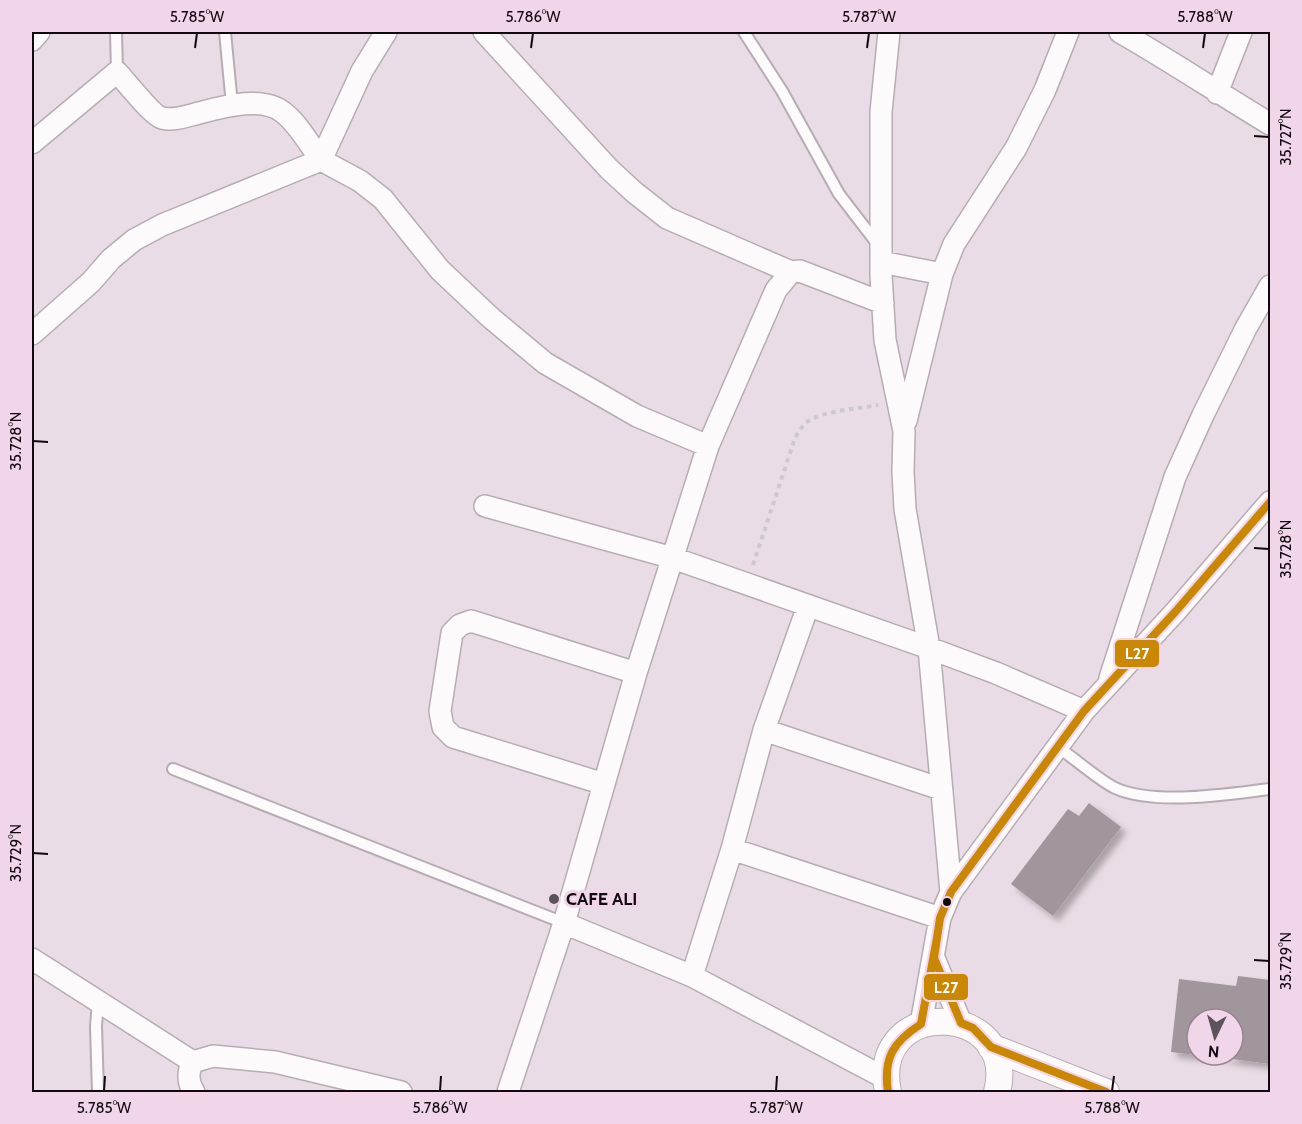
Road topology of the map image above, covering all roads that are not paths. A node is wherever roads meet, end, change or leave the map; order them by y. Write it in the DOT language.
graph roads {
  1 [pos="39,32"];
  2 [pos="116,32"];
  3 [pos="225,32"];
  4 [pos="386,32"];
  5 [pos="484,32"];
  6 [pos="744,32"];
  7 [pos="889,32"];
  8 [pos="1068,32"];
  9 [pos="1120,32"];
  10 [pos="1241,32"];
  11 [pos="32,40"];
  12 [pos="117,72"];
  13 [pos="1217,93"];
  14 [pos="232,105"];
  15 [pos="1270,124"];
  16 [pos="32,143"];
  17 [pos="321,160"];
  18 [pos="881,255"];
  19 [pos="791,272"];
  20 [pos="942,274"];
  21 [pos="1270,286"];
  22 [pos="883,303"];
  23 [pos="32,334"];
  24 [pos="904,431"];
  25 [pos="708,446"];
  26 [pos="1270,502"];
  27 [pos="485,506"];
  28 [pos="673,558"];
  29 [pos="808,606"];
  30 [pos="928,648"];
  31 [pos="636,673"];
  32 [pos="1108,684"];
  33 [pos="1084,711"];
  34 [pos="764,730"];
  35 [pos="1059,748"];
  36 [pos="173,769"];
  37 [pos="604,784"];
  38 [pos="941,789"];
  39 [pos="1270,789"];
  40 [pos="732,849"];
  41 [pos="951,892"];
  42 [pos="940,918"];
  43 [pos="564,923"];
  44 [pos="934,958"];
  45 [pos="32,959"];
  46 [pos="692,976"];
  47 [pos="98,1002"];
  48 [pos="961,1023"];
  49 [pos="921,1024"];
  50 [pos="991,1047"];
  51 [pos="193,1062"];
  52 [pos="887,1085"];
  53 [pos="98,1092"];
  54 [pos="194,1092"];
  55 [pos="401,1092"];
  56 [pos="508,1092"];
  57 [pos="997,1092"];
  58 [pos="1106,1092"];
  1 -- 11 [label="street"];
  2 -- 12 [label="lane"];
  3 -- 14 [label="lane"];
  4 -- 17 [label="street"];
  5 -- 19 [label="street"];
  6 -- 18 [label="lane"];
  7 -- 18 [label="street"];
  8 -- 20 [label="street"];
  9 -- 13 [label="street"];
  10 -- 13 [label="street"];
  12 -- 14 [label="street"];
  12 -- 16 [label="street"];
  13 -- 15 [label="street"];
  14 -- 17 [label="street"];
  17 -- 23 [label="street"];
  17 -- 25 [label="street"];
  18 -- 20 [label="street"];
  18 -- 22 [label="street"];
  19 -- 22 [label="street"];
  19 -- 25 [label="street"];
  20 -- 24 [label="street"];
  21 -- 32 [label="street"];
  22 -- 24 [label="street"];
  24 -- 30 [label="street"];
  25 -- 28 [label="street"];
  26 -- 32 [label="street"];
  27 -- 28 [label="street"];
  28 -- 29 [label="street"];
  28 -- 31 [label="street"];
  29 -- 30 [label="street"];
  29 -- 34 [label="street"];
  30 -- 33 [label="street"];
  30 -- 38 [label="street"];
  31 -- 37 [label="street"];
  31 -- 37 [label="street"];
  32 -- 33 [label="street"];
  33 -- 35 [label="street"];
  34 -- 38 [label="street"];
  34 -- 40 [label="street"];
  35 -- 39 [label="lane"];
  35 -- 41 [label="street"];
  36 -- 43 [label="lane"];
  37 -- 43 [label="street"];
  38 -- 41 [label="street"];
  40 -- 42 [label="street"];
  40 -- 46 [label="street"];
  41 -- 42 [label="street"];
  42 -- 44 [label="street"];
  43 -- 46 [label="street"];
  43 -- 56 [label="street"];
  44 -- 48 [label="street"];
  44 -- 49 [label="street"];
  45 -- 47 [label="street"];
  46 -- 52 [label="street"];
  47 -- 51 [label="street"];
  47 -- 53 [label="lane"];
  48 -- 49 [label="street"];
  48 -- 50 [label="street"];
  49 -- 52 [label="street"];
  50 -- 57 [label="street"];
  50 -- 58 [label="street"];
  51 -- 54 [label="street"];
  51 -- 55 [label="street"];
}
